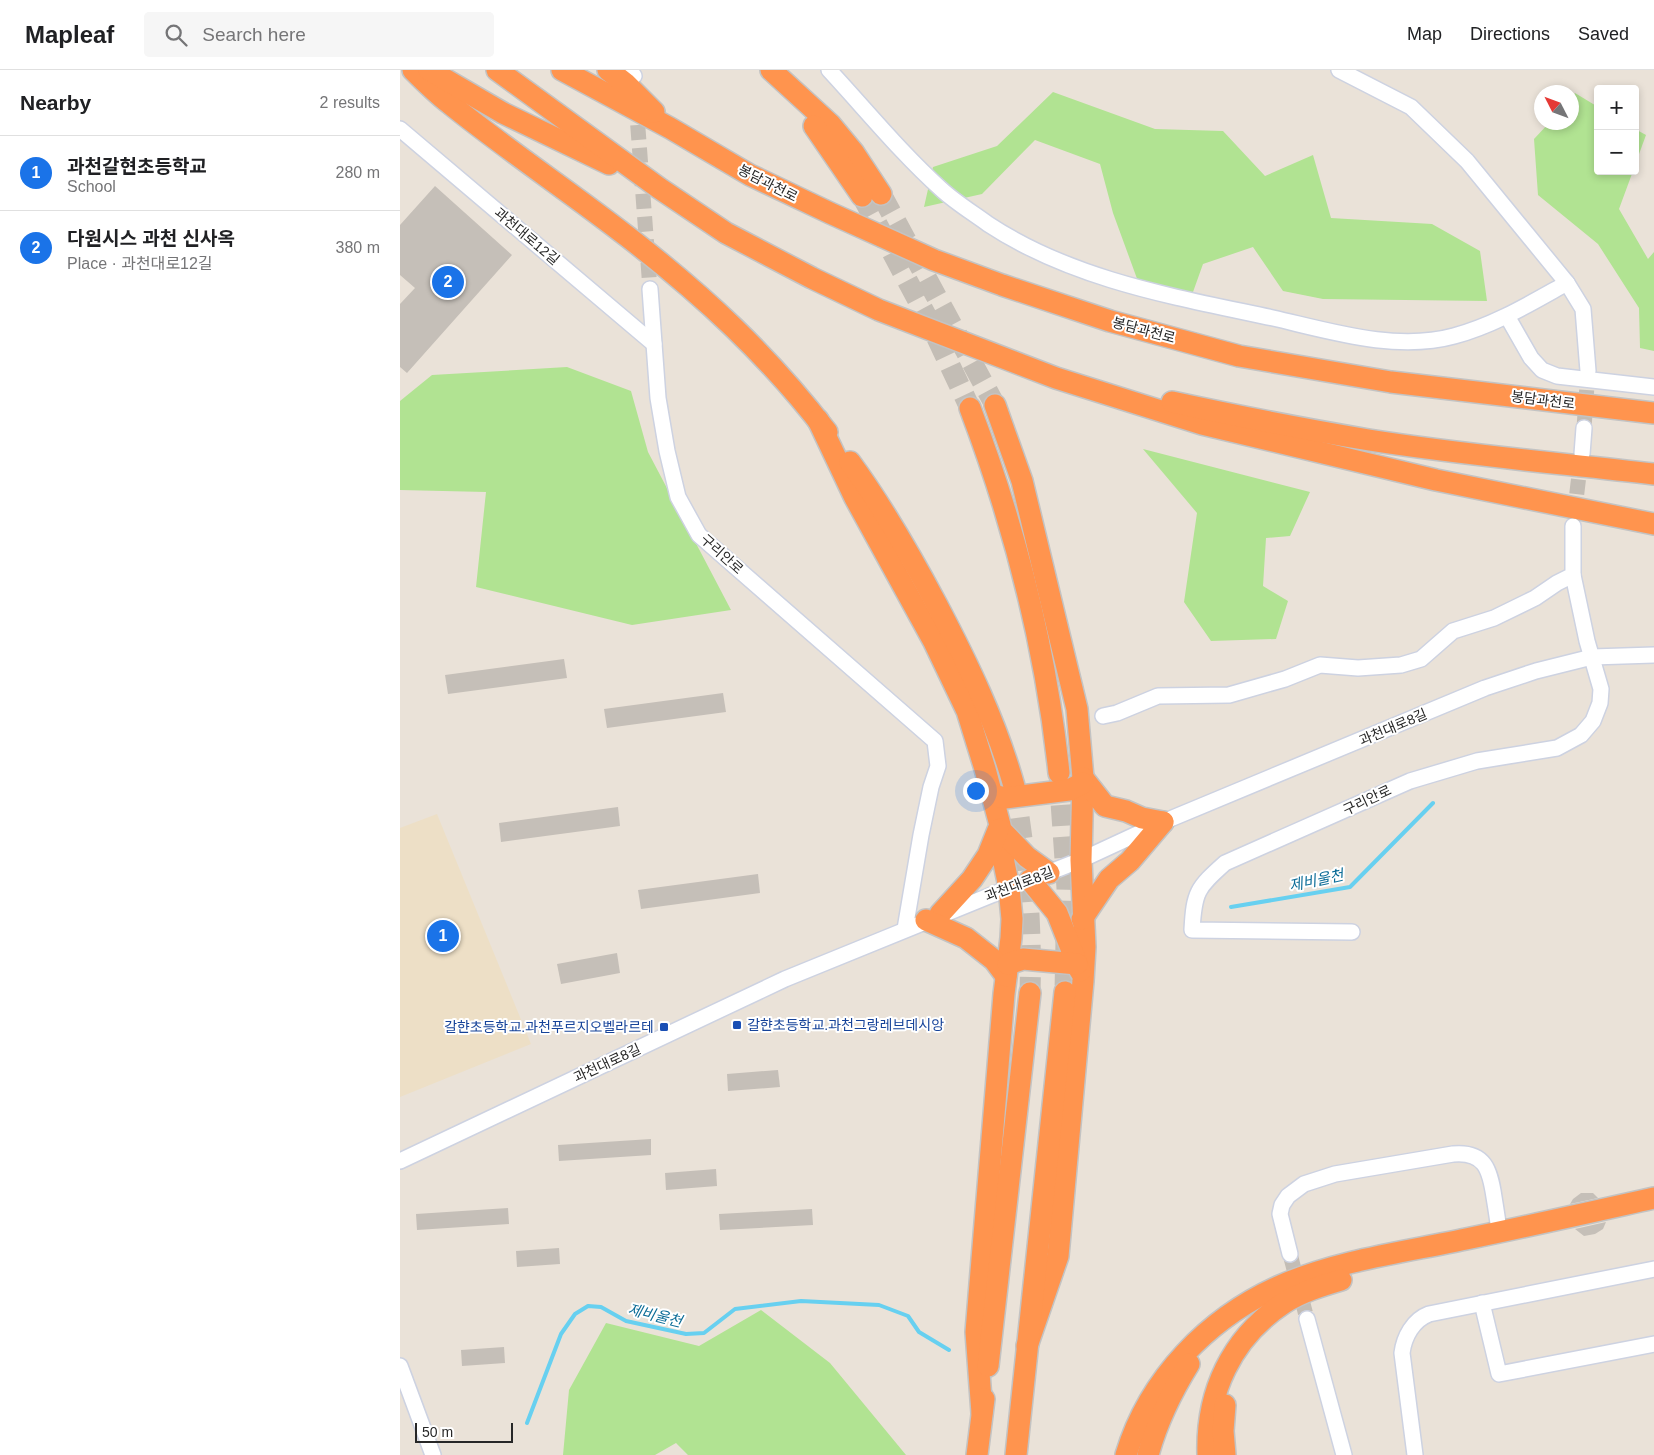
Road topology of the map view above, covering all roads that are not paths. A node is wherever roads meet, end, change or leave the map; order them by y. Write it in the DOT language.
graph roads {
  1 [pos="412,70"];
  2 [pos="428,70"];
  3 [pos="497,70"];
  4 [pos="562,70"];
  5 [pos="608,70"];
  6 [pos="770,70"];
  7 [pos="829,70"];
  8 [pos="1339,70"];
  9 [pos="670,128"];
  10 [pos="400,129"];
  11 [pos="659,188"];
  12 [pos="871,195"];
  13 [pos="1567,283"];
  14 [pos="650,289"];
  15 [pos="1507,316"];
  16 [pos="654,344"];
  17 [pos="1588,371"];
  18 [pos="1056,378"];
  19 [pos="1654,388"];
  20 [pos="995,405"];
  21 [pos="970,408"];
  22 [pos="1654,413"];
  23 [pos="818,420"];
  24 [pos="1584,428"];
  25 [pos="1582,454"];
  26 [pos="1654,474"];
  27 [pos="1654,524"];
  28 [pos="1573,526"];
  29 [pos="1573,575"];
  30 [pos="1654,655"];
  31 [pos="1592,657"];
  32 [pos="1103,716"];
  33 [pos="1059,773"];
  34 [pos="1083,780"];
  35 [pos="1014,786"];
  36 [pos="992,794"];
  37 [pos="1164,822"];
  38 [pos="1000,827"];
  39 [pos="1081,860"];
  40 [pos="1039,876"];
  41 [pos="1009,887"];
  42 [pos="933,917"];
  43 [pos="1082,920"];
  44 [pos="905,929"];
  45 [pos="1352,932"];
  46 [pos="1007,970"];
  47 [pos="1080,973"];
  48 [pos="1065,992"];
  49 [pos="1030,993"];
  50 [pos="400,1161"];
  51 [pos="1654,1198"];
  52 [pos="1654,1209"];
  53 [pos="1499,1232"];
  54 [pos="1290,1254"];
  55 [pos="1654,1270"];
  56 [pos="1348,1278"];
  57 [pos="1482,1304"];
  58 [pos="1244,1306"];
  59 [pos="1307,1319"];
  60 [pos="1654,1344"];
  61 [pos="1027,1346"];
  62 [pos="400,1366"];
  63 [pos="982,1413"];
  64 [pos="433,1455"];
  65 [pos="977,1455"];
  66 [pos="1016,1455"];
  67 [pos="1126,1455"];
  68 [pos="1148,1455"];
  69 [pos="1208,1455"];
  70 [pos="1225,1455"];
  71 [pos="1344,1455"];
  72 [pos="1415,1455"];
  1 -- 23 [label="highway"];
  2 -- 11 [label="highway"];
  3 -- 11 [label="highway"];
  4 -- 9 [label="highway"];
  5 -- 9 [label="highway"];
  6 -- 12 [label="highway"];
  7 -- 15 [label="street"];
  8 -- 13 [label="street"];
  9 -- 22 [label="highway, 봉담과천로"];
  10 -- 16 [label="street, 과천대로12길"];
  11 -- 18 [label="highway"];
  13 -- 15 [label="street"];
  13 -- 17 [label="street"];
  14 -- 16 [label="street, 구리안로"];
  15 -- 19 [label="street"];
  16 -- 44 [label="street, 구리안로"];
  18 -- 26 [label="highway"];
  18 -- 27 [label="highway"];
  20 -- 34 [label="highway"];
  21 -- 33 [label="highway"];
  23 -- 35 [label="highway"];
  23 -- 36 [label="highway"];
  24 -- 25 [label="street"];
  28 -- 29 [label="street, 구리안로"];
  29 -- 31 [label="street, 구리안로"];
  29 -- 32 [label="street"];
  30 -- 31 [label="street, 과천대로8길"];
  31 -- 37 [label="street, 과천대로8길"];
  31 -- 45 [label="street, 구리안로"];
  34 -- 36 [label="highway"];
  34 -- 37 [label="highway"];
  34 -- 39 [label="highway"];
  36 -- 38 [label="highway"];
  37 -- 39 [label="street, 과천대로8길"];
  37 -- 43 [label="highway"];
  38 -- 40 [label="highway"];
  38 -- 41 [label="highway"];
  38 -- 42 [label="highway"];
  39 -- 40 [label="street, 과천대로8길"];
  39 -- 43 [label="highway"];
  40 -- 41 [label="street, 과천대로8길"];
  40 -- 47 [label="highway"];
  41 -- 42 [label="street, 과천대로8길"];
  41 -- 46 [label="highway"];
  42 -- 44 [label="street, 과천대로8길"];
  42 -- 46 [label="highway"];
  43 -- 47 [label="highway"];
  44 -- 50 [label="street, 과천대로8길"];
  46 -- 47 [label="highway"];
  46 -- 63 [label="highway"];
  47 -- 61 [label="highway"];
  48 -- 61 [label="highway"];
  49 -- 63 [label="highway"];
  51 -- 53 [label="highway"];
  52 -- 56 [label="highway"];
  53 -- 54 [label="street"];
  53 -- 58 [label="highway"];
  55 -- 57 [label="street"];
  56 -- 69 [label="highway"];
  56 -- 70 [label="highway"];
  57 -- 60 [label="street"];
  57 -- 72 [label="street"];
  58 -- 67 [label="highway"];
  58 -- 68 [label="highway"];
  59 -- 71 [label="street"];
  61 -- 66 [label="highway"];
  62 -- 64 [label="street"];
  63 -- 65 [label="highway"];
}
